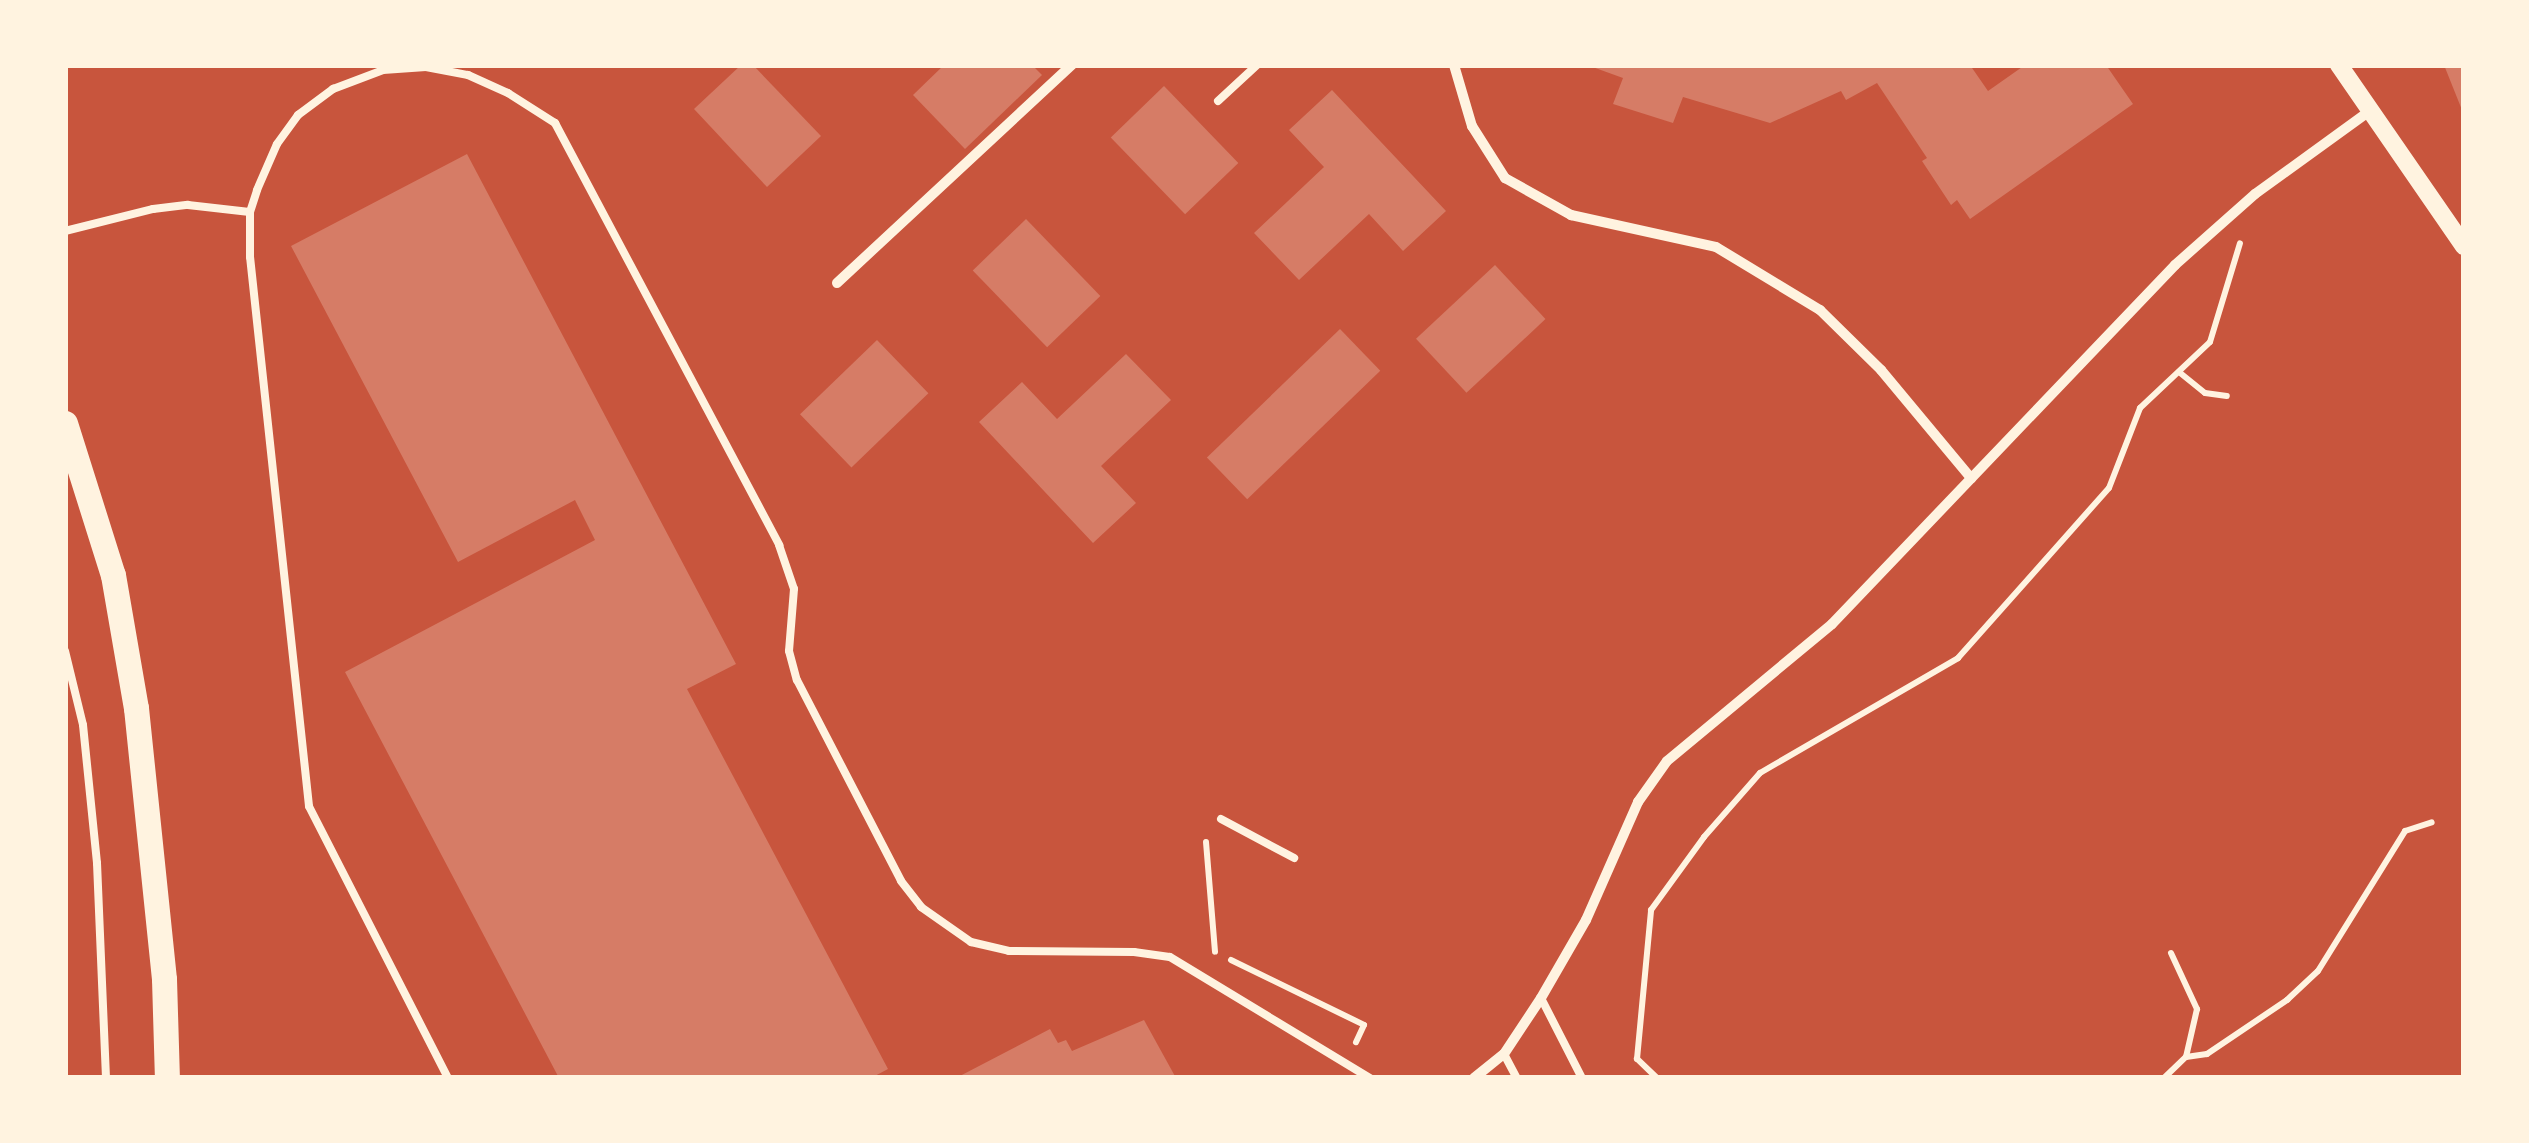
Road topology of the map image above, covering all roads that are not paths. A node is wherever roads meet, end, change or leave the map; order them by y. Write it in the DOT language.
graph roads {
  1 [pos="1072,65"];
  2 [pos="1258,65"];
  3 [pos="1454,65"];
  4 [pos="2339,65"];
  5 [pos="1218,101"];
  6 [pos="2371,110"];
  7 [pos="250,212"];
  8 [pos="65,232"];
  9 [pos="2464,246"];
  10 [pos="837,283"];
  11 [pos="65,424"];
  12 [pos="1971,478"];
  13 [pos="65,650"];
  14 [pos="1221,819"];
  15 [pos="1294,858"];
  16 [pos="1541,998"];
  17 [pos="1504,1054"];
  18 [pos="106,1078"];
  19 [pos="167,1078"];
  20 [pos="448,1078"];
  21 [pos="1370,1078"];
  22 [pos="1474,1078"];
  23 [pos="1516,1078"];
  24 [pos="1582,1078"];
  1 -- 10 [label="street"];
  2 -- 5 [label="lane"];
  3 -- 12 [label="street"];
  4 -- 6 [label="street"];
  6 -- 9 [label="street"];
  6 -- 12 [label="street"];
  7 -- 8 [label="lane"];
  7 -- 20 [label="lane"];
  7 -- 21 [label="lane"];
  11 -- 19 [label="main road"];
  12 -- 16 [label="street"];
  13 -- 18 [label="lane"];
  14 -- 15 [label="lane"];
  16 -- 17 [label="street"];
  16 -- 24 [label="lane"];
  17 -- 22 [label="street"];
  17 -- 23 [label="lane"];
}
